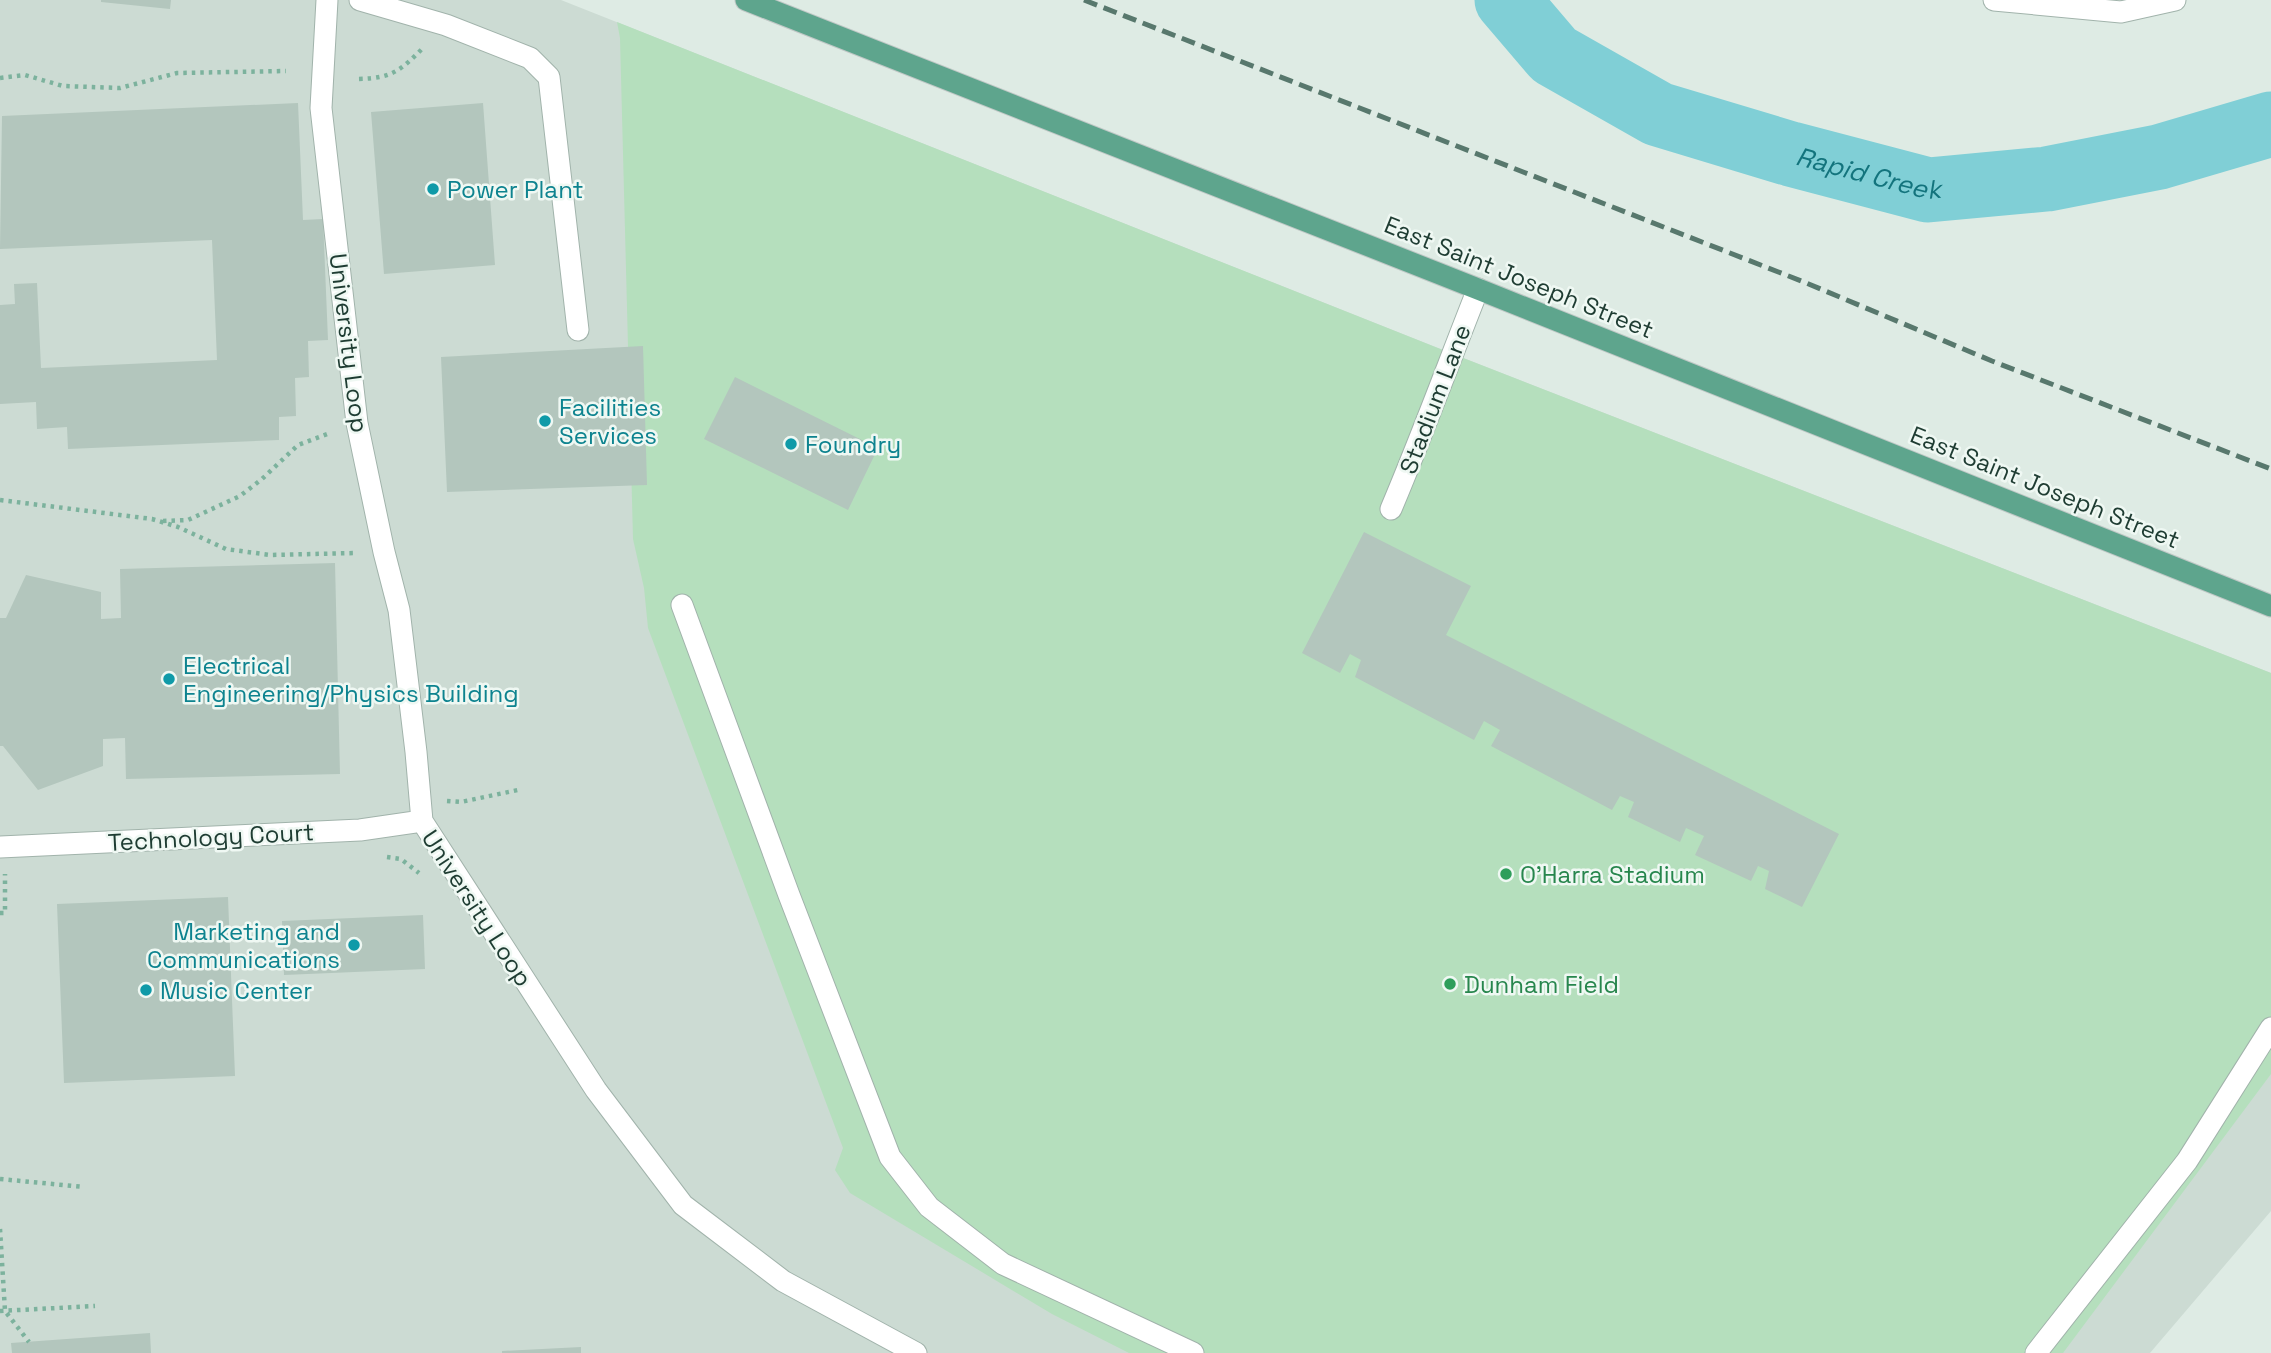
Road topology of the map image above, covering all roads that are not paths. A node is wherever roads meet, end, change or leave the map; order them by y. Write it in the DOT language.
graph roads {
  1 [pos="327,0"];
  2 [pos="360,0"];
  3 [pos="746,0"];
  4 [pos="1994,0"];
  5 [pos="2175,0"];
  6 [pos="1478,289"];
  7 [pos="578,330"];
  8 [pos="1391,509"];
  9 [pos="682,605"];
  10 [pos="2271,606"];
  11 [pos="422,821"];
  12 [pos="0,847"];
  13 [pos="2271,1028"];
  14 [pos="916,1353"];
  15 [pos="1193,1353"];
  16 [pos="2036,1353"];
  1 -- 11 [label="street, University Loop"];
  2 -- 7 [label="street"];
  3 -- 6 [label="main road, East Saint Joseph Street"];
  4 -- 5 [label="street"];
  6 -- 8 [label="street, Stadium Lane"];
  6 -- 10 [label="main road, East Saint Joseph Street"];
  9 -- 15 [label="street"];
  11 -- 12 [label="street, Technology Court"];
  11 -- 14 [label="street, University Loop"];
  13 -- 16 [label="street"];
}
